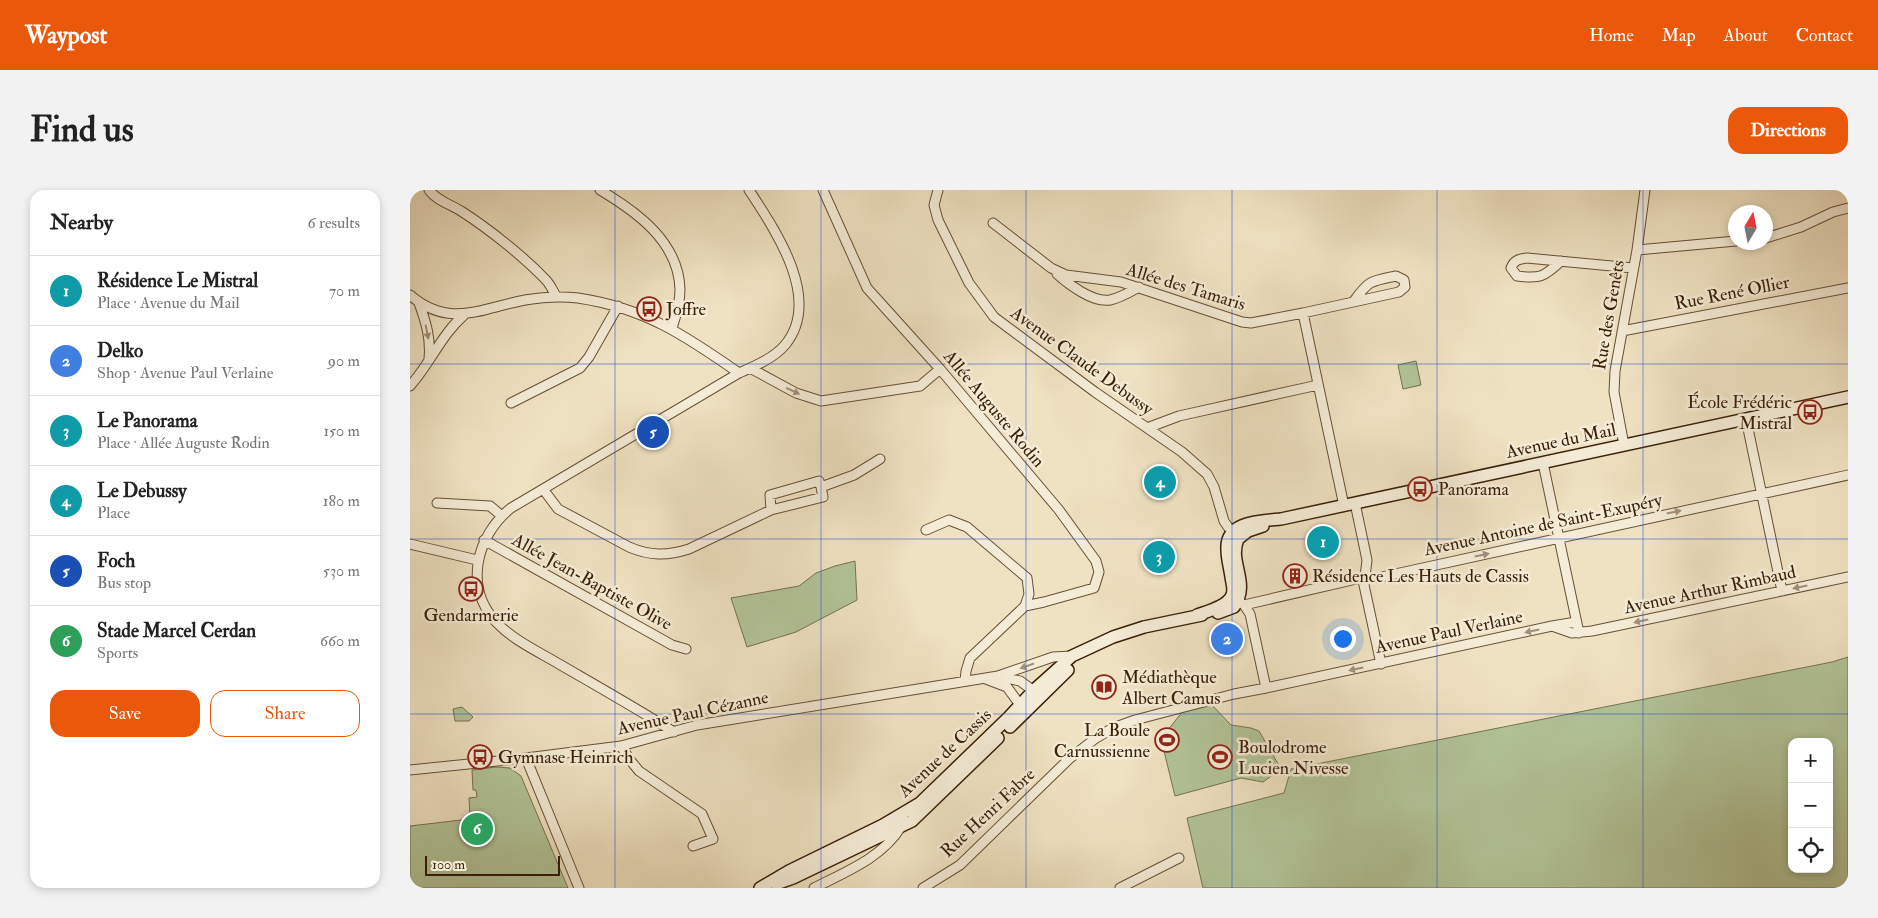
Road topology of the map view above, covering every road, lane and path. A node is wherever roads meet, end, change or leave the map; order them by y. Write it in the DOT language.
graph roads {
  1 [pos="429,190"];
  2 [pos="600,190"];
  3 [pos="749,190"];
  4 [pos="823,190"];
  5 [pos="938,190"];
  6 [pos="1645,190"];
  7 [pos="1848,208"];
  8 [pos="993,223"];
  9 [pos="1773,236"];
  10 [pos="1728,242"];
  11 [pos="1637,250"];
  12 [pos="1561,261"];
  13 [pos="1051,268"];
  14 [pos="1633,268"];
  15 [pos="1139,287"];
  16 [pos="1848,288"];
  17 [pos="410,295"];
  18 [pos="556,296"];
  19 [pos="1354,302"];
  20 [pos="420,303"];
  21 [pos="618,306"];
  22 [pos="1303,313"];
  23 [pos="464,315"];
  24 [pos="672,328"];
  25 [pos="1622,331"];
  26 [pos="428,361"];
  27 [pos="750,368"];
  28 [pos="940,369"];
  29 [pos="739,373"];
  30 [pos="410,386"];
  31 [pos="1318,386"];
  32 [pos="1848,397"];
  33 [pos="511,403"];
  34 [pos="1746,419"];
  35 [pos="1147,428"];
  36 [pos="1624,445"];
  37 [pos="880,459"];
  38 [pos="1543,463"];
  39 [pos="1848,475"];
  40 [pos="821,487"];
  41 [pos="543,489"];
  42 [pos="1761,494"];
  43 [pos="437,503"];
  44 [pos="1349,504"];
  45 [pos="490,506"];
  46 [pos="512,508"];
  47 [pos="771,510"];
  48 [pos="502,516"];
  49 [pos="926,530"];
  50 [pos="1237,534"];
  51 [pos="1559,539"];
  52 [pos="484,540"];
  53 [pos="410,544"];
  54 [pos="477,560"];
  55 [pos="1356,572"];
  56 [pos="1365,577"];
  57 [pos="1848,577"];
  58 [pos="1782,591"];
  59 [pos="1238,601"];
  60 [pos="1025,606"];
  61 [pos="1576,622"];
  62 [pos="1552,626"];
  63 [pos="1579,633"];
  64 [pos="686,649"];
  65 [pos="1086,651"];
  66 [pos="1072,656"];
  67 [pos="1381,664"];
  68 [pos="998,676"];
  69 [pos="981,678"];
  70 [pos="965,681"];
  71 [pos="1266,688"];
  72 [pos="1037,693"];
  73 [pos="1022,708"];
  74 [pos="1152,716"];
  75 [pos="674,732"];
  76 [pos="621,746"];
  77 [pos="526,758"];
  78 [pos="410,770"];
  79 [pos="883,825"];
  80 [pos="901,827"];
  81 [pos="877,838"];
  82 [pos="693,846"];
  83 [pos="878,852"];
  84 [pos="1179,858"];
  85 [pos="579,888"];
  86 [pos="762,888"];
  87 [pos="814,888"];
  88 [pos="923,888"];
  89 [pos="1120,888"];
  1 -- 18 [label="street"];
  2 -- 24 [label="street"];
  3 -- 27 [label="street"];
  4 -- 28 [label="street, Allée Auguste Rodin"];
  5 -- 35 [label="street, Avenue Claude Debussy"];
  6 -- 11 [label="street, Rue des Genêts"];
  7 -- 9 [label="street"];
  8 -- 13 [label="street, Allée des Tamaris"];
  10 -- 11 [label="street"];
  11 -- 14 [label="street, Rue des Genêts"];
  12 -- 12 [label="street"];
  12 -- 14 [label="street"];
  13 -- 15 [label="street, Allée des Tamaris"];
  13 -- 15 [label="street"];
  14 -- 25 [label="street, Rue des Genêts"];
  15 -- 22 [label="street, Allée des Tamaris"];
  16 -- 25 [label="street, Rue René Ollier"];
  17 -- 20 [label="street"];
  18 -- 21 [label="street"];
  18 -- 23 [label="street"];
  19 -- 19 [label="street, Allée des Tamaris"];
  19 -- 22 [label="street, Allée des Tamaris"];
  20 -- 23 [label="street"];
  20 -- 26 [label="street, one-way"];
  21 -- 24 [label="street"];
  21 -- 33 [label="street"];
  22 -- 31 [label="street"];
  23 -- 26 [label="street"];
  24 -- 29 [label="street"];
  25 -- 36 [label="street, Rue des Genêts"];
  26 -- 30 [label="street"];
  27 -- 28 [label="street, one-way"];
  27 -- 29 [label="street"];
  28 -- 60 [label="street, Allée Auguste Rodin"];
  29 -- 41 [label="street"];
  31 -- 35 [label="street"];
  31 -- 44 [label="street"];
  32 -- 34 [label="main road, Avenue du Mail"];
  34 -- 36 [label="main road, Avenue du Mail"];
  34 -- 42 [label="street"];
  35 -- 50 [label="street, Avenue Claude Debussy"];
  36 -- 38 [label="main road, Avenue du Mail"];
  37 -- 40 [label="street"];
  38 -- 44 [label="main road, Avenue du Mail"];
  38 -- 51 [label="street"];
  39 -- 42 [label="street, Avenue Antoine de Saint-Exupéry"];
  40 -- 47 [label="street"];
  40 -- 47 [label="street"];
  41 -- 46 [label="street"];
  41 -- 47 [label="street"];
  51 -- 42 [label="street, Avenue Antoine de Saint-Exupéry, one-way"];
  42 -- 58 [label="street"];
  43 -- 45 [label="street"];
  44 -- 50 [label="main road, Avenue du Mail"];
  44 -- 56 [label="street"];
  45 -- 46 [label="street"];
  45 -- 48 [label="street"];
  46 -- 48 [label="street"];
  48 -- 52 [label="street"];
  49 -- 60 [label="street"];
  50 -- 59 [label="main road"];
  56 -- 51 [label="street, Avenue Antoine de Saint-Exupéry, one-way"];
  51 -- 61 [label="street"];
  52 -- 54 [label="street"];
  52 -- 64 [label="street, Allée Jean-Baptiste Olive"];
  53 -- 54 [label="street"];
  54 -- 75 [label="street"];
  55 -- 56 [label="street"];
  56 -- 59 [label="street, Avenue Antoine de Saint-Exupéry"];
  56 -- 67 [label="street"];
  57 -- 58 [label="street, Avenue Arthur Rimbaud, one-way"];
  58 -- 63 [label="street, Avenue Arthur Rimbaud, one-way"];
  59 -- 65 [label="main road, Avenue de Cassis"];
  59 -- 71 [label="street"];
  60 -- 70 [label="street"];
  61 -- 62 [label="street"];
  61 -- 63 [label="street"];
  62 -- 63 [label="street, Avenue Paul Verlaine"];
  62 -- 67 [label="street, Avenue Paul Verlaine, one-way"];
  65 -- 66 [label="main road, Avenue de Cassis"];
  65 -- 72 [label="main road, Avenue de Cassis"];
  66 -- 68 [label="street, Avenue Paul Cézanne, one-way"];
  66 -- 72 [label="main road, Avenue de Cassis"];
  67 -- 71 [label="street, Avenue Paul Verlaine, one-way"];
  68 -- 69 [label="street, Avenue Paul Cézanne"];
  68 -- 72 [label="street, Avenue Paul Cézanne"];
  69 -- 70 [label="street, Avenue Paul Cézanne"];
  69 -- 73 [label="street, Avenue Paul Cézanne"];
  70 -- 75 [label="street, Avenue Paul Cézanne"];
  71 -- 74 [label="street, Avenue Paul Verlaine"];
  72 -- 73 [label="main road, Avenue de Cassis"];
  73 -- 79 [label="main road, Avenue de Cassis"];
  73 -- 80 [label="main road, Avenue de Cassis"];
  74 -- 88 [label="street, Rue Henri Fabre"];
  75 -- 76 [label="street, Avenue Paul Cézanne"];
  76 -- 77 [label="street, Avenue Paul Cézanne"];
  76 -- 82 [label="street"];
  77 -- 78 [label="street, Avenue Paul Cézanne"];
  77 -- 85 [label="street"];
  79 -- 81 [label="street"];
  79 -- 86 [label="main road, Avenue de Cassis"];
  80 -- 81 [label="main road, Avenue de Cassis"];
  80 -- 83 [label="street"];
  81 -- 83 [label="street"];
  81 -- 86 [label="main road, Avenue de Cassis"];
  83 -- 87 [label="street"];
  84 -- 89 [label="street"];
}
